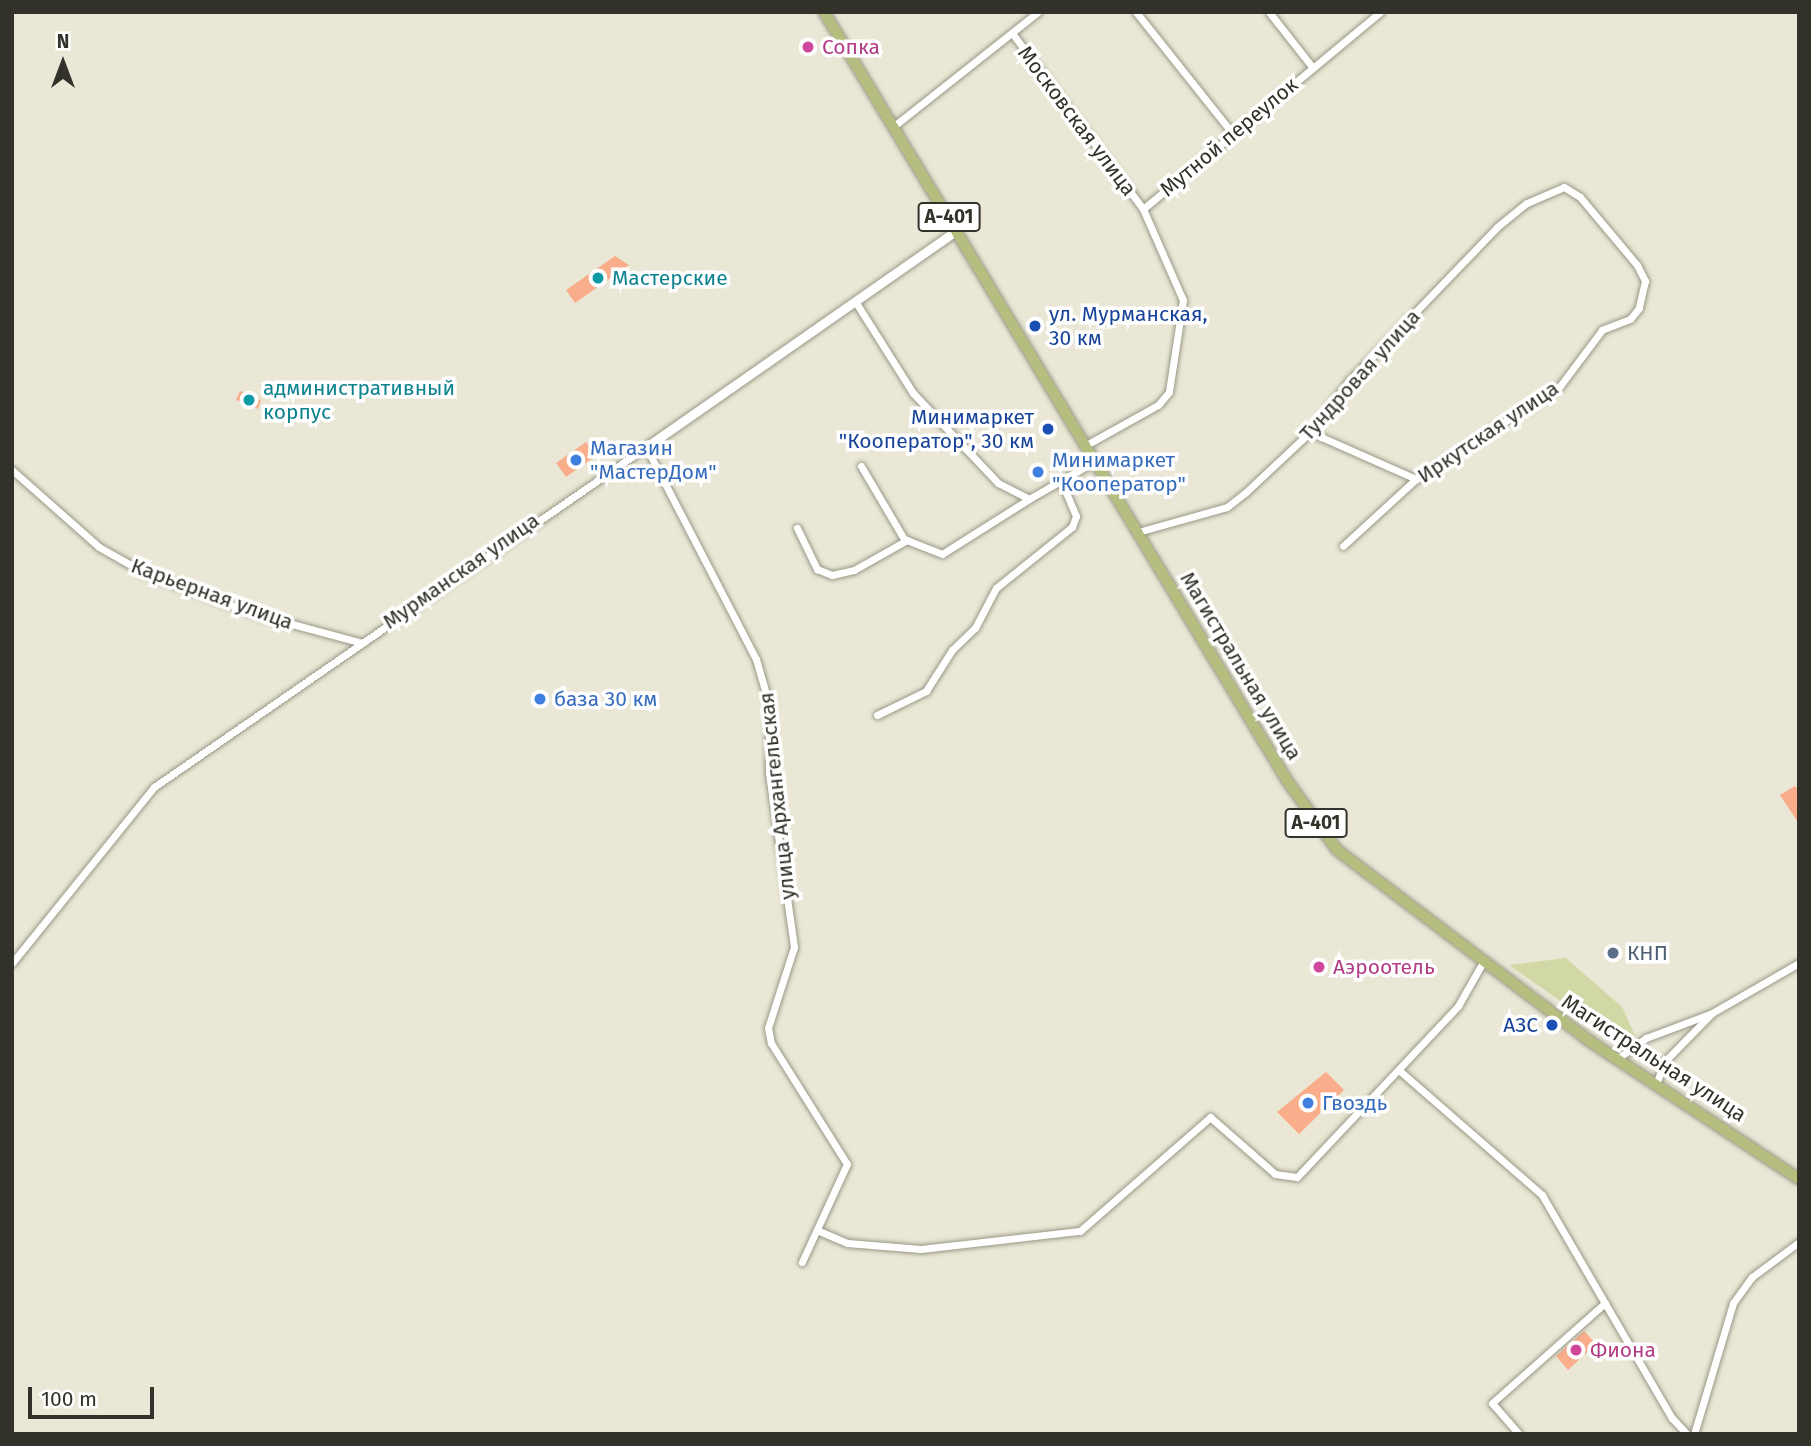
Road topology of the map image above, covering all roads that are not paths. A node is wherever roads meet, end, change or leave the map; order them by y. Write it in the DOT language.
graph roads {
  1 [pos="824,12"];
  2 [pos="1038,12"];
  3 [pos="1136,12"];
  4 [pos="1269,12"];
  5 [pos="1380,12"];
  6 [pos="1012,33"];
  7 [pos="1313,68"];
  8 [pos="894,126"];
  9 [pos="1233,134"];
  10 [pos="1564,187"];
  11 [pos="1143,209"];
  12 [pos="957,230"];
  13 [pos="855,301"];
  14 [pos="1310,432"];
  15 [pos="1086,445"];
  16 [pos="646,447"];
  17 [pos="1095,461"];
  18 [pos="861,466"];
  19 [pos="12,470"];
  20 [pos="1416,479"];
  21 [pos="1061,480"];
  22 [pos="1029,499"];
  23 [pos="797,528"];
  24 [pos="1138,532"];
  25 [pos="907,540"];
  26 [pos="1343,546"];
  27 [pos="359,642"];
  28 [pos="877,715"];
  29 [pos="1799,963"];
  30 [pos="12,964"];
  31 [pos="1482,964"];
  32 [pos="1712,1013"];
  33 [pos="1617,1059"];
  34 [pos="1401,1072"];
  35 [pos="1656,1084"];
  36 [pos="1799,1179"];
  37 [pos="819,1231"];
  38 [pos="1799,1242"];
  39 [pos="802,1262"];
  40 [pos="1605,1303"];
  41 [pos="1519,1434"];
  42 [pos="1687,1434"];
  43 [pos="1693,1434"];
  1 -- 8 [label="main road, Магистральная улица / А-401"];
  2 -- 6 [label="street"];
  3 -- 9 [label="street"];
  4 -- 7 [label="street"];
  5 -- 7 [label="street, Мутной переулок"];
  6 -- 8 [label="street"];
  6 -- 11 [label="street, Московская улица"];
  7 -- 9 [label="street, Мутной переулок"];
  8 -- 12 [label="main road, Магистральная улица / А-401"];
  9 -- 11 [label="street, Мутной переулок"];
  10 -- 14 [label="street, Тундровая улица"];
  10 -- 20 [label="street, Иркутская улица"];
  11 -- 15 [label="street, Мутной переулок"];
  12 -- 13 [label="street, Мурманская улица"];
  12 -- 15 [label="main road, Магистральная улица / А-401"];
  13 -- 16 [label="street, Мурманская улица"];
  13 -- 22 [label="street"];
  14 -- 20 [label="street"];
  14 -- 24 [label="street, Тундровая улица"];
  15 -- 17 [label="main road, Магистральная улица / А-401"];
  16 -- 27 [label="street, Мурманская улица"];
  16 -- 37 [label="street, улица Архангельская"];
  17 -- 21 [label="street"];
  17 -- 24 [label="main road, Магистральная улица / А-401"];
  18 -- 25 [label="street"];
  19 -- 27 [label="street, Карьерная улица"];
  20 -- 26 [label="street, Иркутская улица"];
  21 -- 22 [label="street"];
  21 -- 28 [label="street"];
  22 -- 25 [label="street"];
  23 -- 25 [label="street"];
  24 -- 31 [label="main road, Магистральная улица / А-401"];
  27 -- 30 [label="street, Мурманская улица"];
  29 -- 32 [label="street"];
  31 -- 33 [label="main road, Магистральная улица / А-401"];
  31 -- 34 [label="street"];
  32 -- 33 [label="street"];
  32 -- 35 [label="street"];
  33 -- 35 [label="main road, Магистральная улица / А-401"];
  34 -- 37 [label="street"];
  34 -- 40 [label="street"];
  35 -- 36 [label="main road, Магистральная улица / А-401"];
  37 -- 39 [label="street, улица Архангельская"];
  38 -- 43 [label="street"];
  40 -- 41 [label="street"];
  40 -- 42 [label="street"];
}
